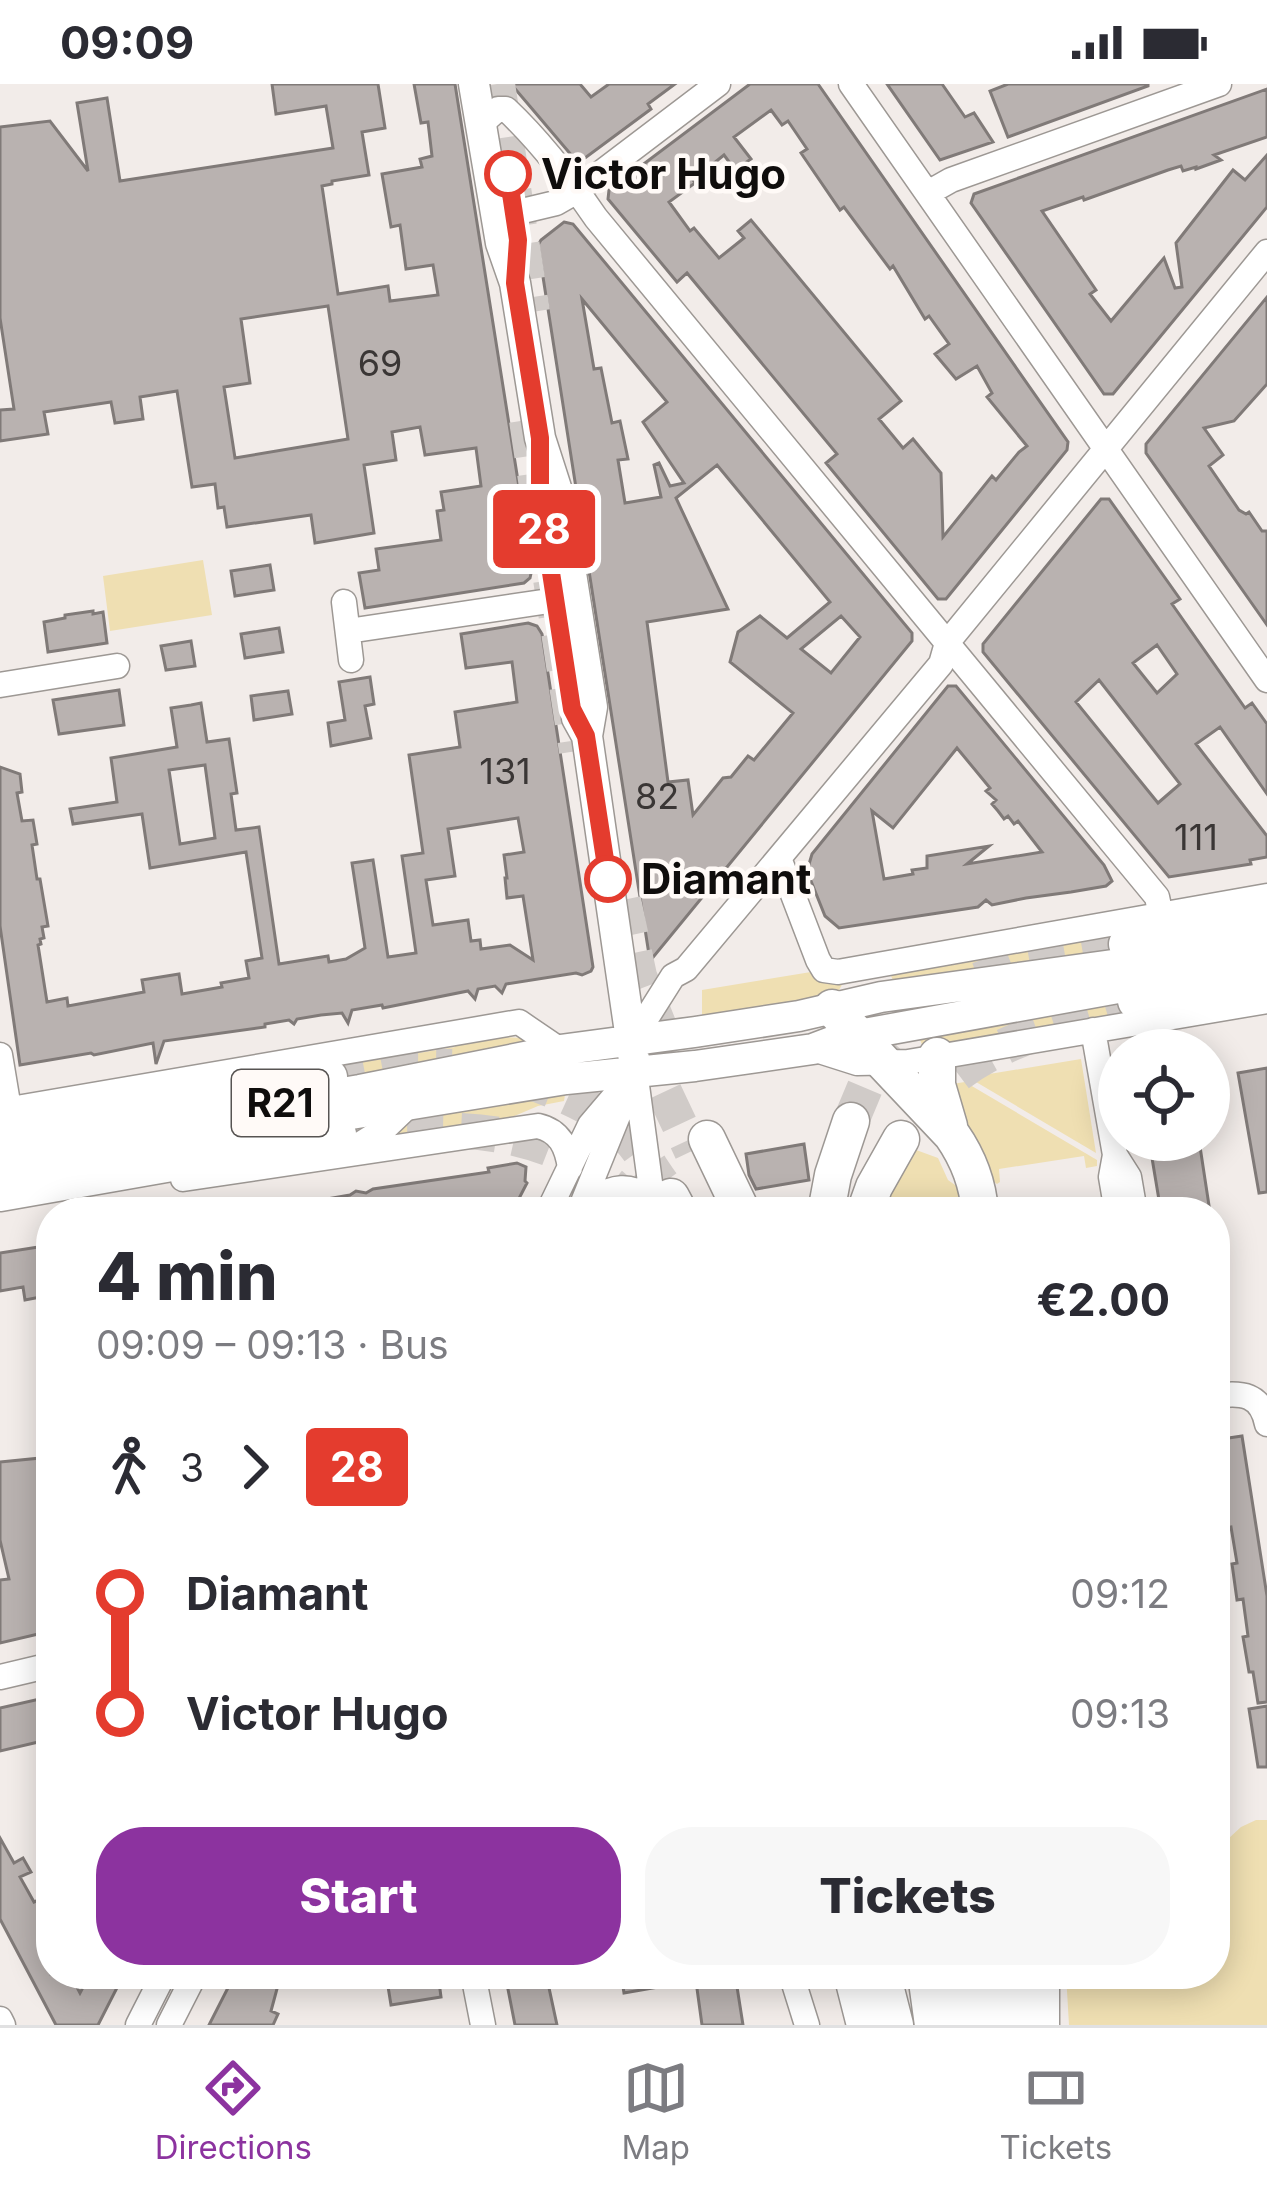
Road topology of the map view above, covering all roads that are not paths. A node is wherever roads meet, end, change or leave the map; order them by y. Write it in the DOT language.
graph roads {
  1 [pos="474,84"];
  2 [pos="718,84"];
  3 [pos="851,84"];
  4 [pos="1220,84"];
  5 [pos="491,106"];
  6 [pos="577,190"];
  7 [pos="928,193"];
  8 [pos="504,209"];
  9 [pos="1267,252"];
  10 [pos="540,438"];
  11 [pos="1106,448"];
  12 [pos="556,599"];
  13 [pos="344,602"];
  14 [pos="348,631"];
  15 [pos="580,632"];
  16 [pos="947,643"];
  17 [pos="351,660"];
  18 [pos="117,666"];
  19 [pos="1267,680"];
  20 [pos="0,685"];
  21 [pos="586,736"];
  22 [pos="779,858"];
  23 [pos="1267,896"];
  24 [pos="1161,916"];
  25 [pos="1267,917"];
  26 [pos="1267,939"];
  27 [pos="1127,944"];
  28 [pos="1267,961"];
  29 [pos="1267,980"];
  30 [pos="1136,1001"];
  31 [pos="1267,1001"];
  32 [pos="832,1008"];
  33 [pos="1093,1030"];
  34 [pos="857,1036"];
  35 [pos="632,1041"];
  36 [pos="813,1049"];
  37 [pos="560,1050"];
  38 [pos="0,1055"];
  39 [pos="937,1056"];
  40 [pos="1098,1058"];
  41 [pos="887,1065"];
  42 [pos="635,1072"];
  43 [pos="328,1078"];
  44 [pos="409,1106"];
  45 [pos="3,1117"];
  46 [pos="851,1121"];
  47 [pos="952,1135"];
  48 [pos="901,1139"];
  49 [pos="341,1144"];
  50 [pos="0,1150"];
  51 [pos="1114,1161"];
  52 [pos="1119,1161"];
  53 [pos="570,1168"];
  54 [pos="0,1171"];
  55 [pos="0,1193"];
  56 [pos="59,1197"];
  57 [pos="556,1197"];
  58 [pos="586,1197"];
  59 [pos="598,1197"];
  60 [pos="650,1197"];
  61 [pos="662,1197"];
  62 [pos="713,1197"];
  63 [pos="733,1197"];
  64 [pos="829,1197"];
  65 [pos="870,1197"];
  66 [pos="979,1197"];
  67 [pos="1114,1197"];
  68 [pos="1132,1197"];
  69 [pos="36,1201"];
  70 [pos="0,1208"];
  71 [pos="1230,1394"];
  72 [pos="1264,1406"];
  73 [pos="36,1669"];
  74 [pos="0,1677"];
  75 [pos="156,1989"];
  76 [pos="187,1989"];
  77 [pos="476,1989"];
  78 [pos="796,1989"];
  79 [pos="856,1989"];
  80 [pos="886,1989"];
  81 [pos="928,1989"];
  82 [pos="949,1989"];
  83 [pos="986,1989"];
  84 [pos="1015,1989"];
  85 [pos="1041,1989"];
  86 [pos="138,2025"];
  87 [pos="169,2025"];
  88 [pos="483,2025"];
  89 [pos="807,2025"];
  90 [pos="865,2025"];
  91 [pos="895,2025"];
  92 [pos="933,2025"];
  93 [pos="962,2025"];
  94 [pos="996,2025"];
  95 [pos="1025,2025"];
  96 [pos="1041,2025"];
  1 -- 5 [label="main road"];
  2 -- 6 [label="street"];
  3 -- 7 [label="street"];
  4 -- 7 [label="street"];
  5 -- 6 [label="street"];
  5 -- 8 [label="main road"];
  6 -- 8 [label="street"];
  6 -- 16 [label="street"];
  7 -- 11 [label="street"];
  8 -- 10 [label="main road"];
  9 -- 11 [label="street"];
  10 -- 12 [label="main road"];
  10 -- 15 [label="main road"];
  11 -- 16 [label="street"];
  11 -- 19 [label="street"];
  12 -- 14 [label="street"];
  12 -- 15 [label="main road"];
  12 -- 21 [label="main road"];
  13 -- 14 [label="street"];
  14 -- 17 [label="street"];
  15 -- 21 [label="main road"];
  16 -- 22 [label="street"];
  16 -- 24 [label="street"];
  18 -- 20 [label="street"];
  21 -- 35 [label="main road"];
  22 -- 24 [label="street"];
  22 -- 35 [label="street"];
  23 -- 24 [label="street"];
  25 -- 27 [label="highway"];
  26 -- 32 [label="main road, R21"];
  28 -- 34 [label="main road, R21"];
  29 -- 30 [label="highway"];
  31 -- 33 [label="street"];
  32 -- 34 [label="highway"];
  32 -- 35 [label="main road, R21"];
  33 -- 39 [label="street"];
  33 -- 40 [label="street"];
  34 -- 36 [label="main road, R21"];
  34 -- 41 [label="highway"];
  35 -- 37 [label="main road, R21"];
  35 -- 42 [label="main road"];
  36 -- 41 [label="street"];
  36 -- 42 [label="main road, R21"];
  37 -- 45 [label="street"];
  37 -- 50 [label="main road, R21"];
  38 -- 45 [label="street"];
  39 -- 41 [label="street"];
  39 -- 47 [label="highway"];
  41 -- 47 [label="highway"];
  42 -- 44 [label="main road, R21"];
  42 -- 53 [label="street"];
  42 -- 58 [label="street"];
  42 -- 61 [label="street"];
  43 -- 45 [label="highway"];
  44 -- 49 [label="street"];
  44 -- 54 [label="main road, R21"];
  46 -- 64 [label="highway"];
  47 -- 66 [label="highway"];
  48 -- 65 [label="highway"];
  49 -- 53 [label="street"];
  49 -- 55 [label="highway"];
  49 -- 56 [label="street"];
  51 -- 67 [label="street"];
  52 -- 68 [label="street"];
  53 -- 57 [label="street"];
  59 -- 60 [label="street"];
  62 -- 63 [label="highway"];
  69 -- 70 [label="street"];
  71 -- 72 [label="street"];
  73 -- 74 [label="street"];
  75 -- 86 [label="street"];
  76 -- 87 [label="street"];
  77 -- 88 [label="street"];
  78 -- 89 [label="street"];
  79 -- 90 [label="highway"];
  80 -- 91 [label="highway"];
  81 -- 92 [label="highway"];
  82 -- 93 [label="highway"];
  83 -- 94 [label="highway"];
  84 -- 95 [label="highway"];
  85 -- 96 [label="highway"];
}
